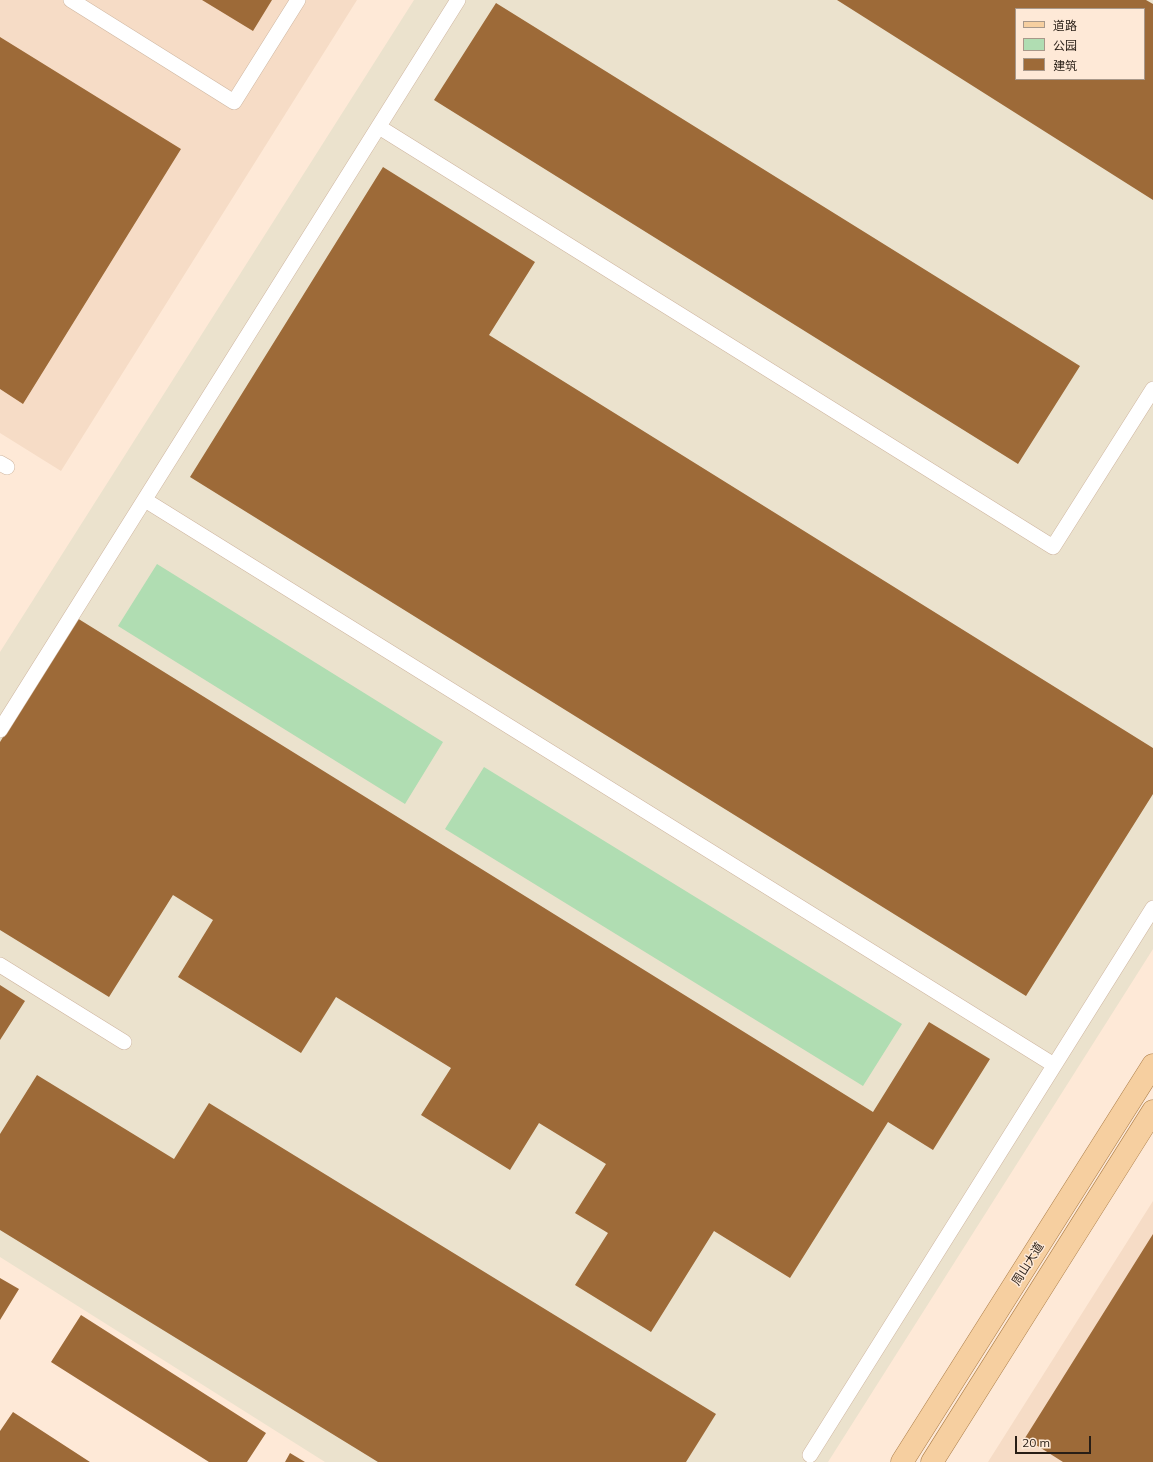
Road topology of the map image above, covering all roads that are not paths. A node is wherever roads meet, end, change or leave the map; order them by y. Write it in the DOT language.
graph roads {
  1 [pos="71,0"];
  2 [pos="298,0"];
  3 [pos="458,0"];
  4 [pos="379,127"];
  5 [pos="1153,389"];
  6 [pos="145,500"];
  7 [pos="0,730"];
  8 [pos="1153,908"];
  9 [pos="0,965"];
  10 [pos="124,1042"];
  11 [pos="1054,1065"];
  12 [pos="1153,1065"];
  13 [pos="1153,1111"];
  14 [pos="810,1455"];
  15 [pos="902,1462"];
  16 [pos="932,1462"];
  1 -- 2 [label="lane"];
  3 -- 4 [label="lane"];
  4 -- 5 [label="lane"];
  4 -- 6 [label="lane"];
  6 -- 7 [label="lane"];
  6 -- 11 [label="lane"];
  8 -- 11 [label="lane"];
  9 -- 10 [label="lane"];
  11 -- 14 [label="lane"];
  12 -- 15 [label="main road, 周山大道"];
  13 -- 16 [label="main road, 周山大道"];
}
